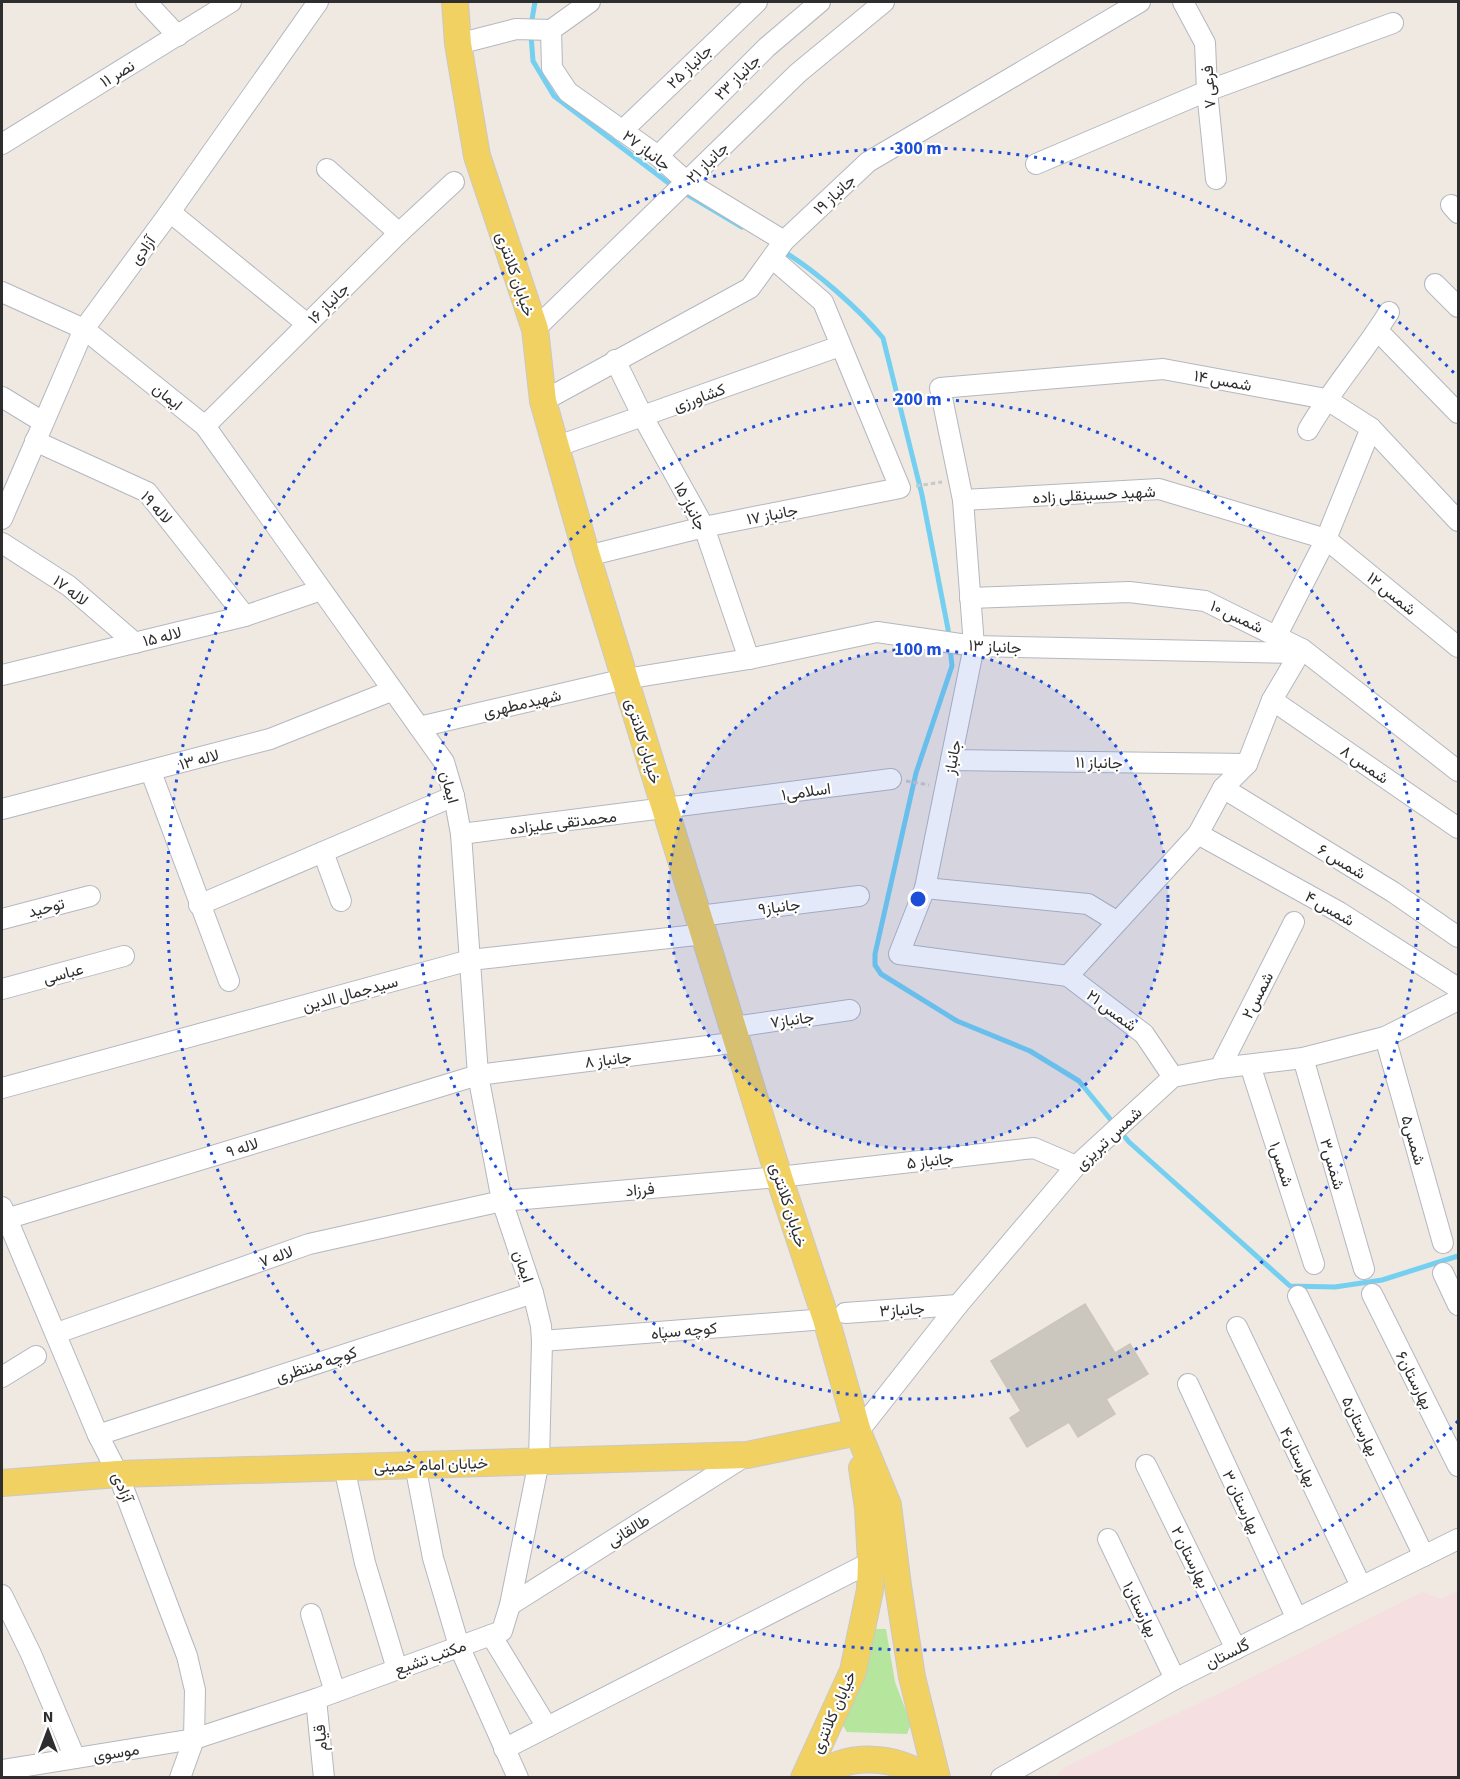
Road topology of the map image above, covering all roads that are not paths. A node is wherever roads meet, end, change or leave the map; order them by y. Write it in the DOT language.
graph roads {
  1 [pos="146,2"];
  2 [pos="231,2"];
  3 [pos="318,2"];
  4 [pos="455,2"];
  5 [pos="469,2"];
  6 [pos="590,2"];
  7 [pos="758,2"];
  8 [pos="820,2"];
  9 [pos="884,2"];
  10 [pos="1140,2"];
  11 [pos="1183,2"];
  12 [pos="1393,23"];
  13 [pos="550,30"];
  14 [pos="178,36"];
  15 [pos="458,44"];
  16 [pos="1207,91"];
  17 [pos="622,131"];
  18 [pos="2,144"];
  19 [pos="658,156"];
  20 [pos="1036,164"];
  21 [pos="327,169"];
  22 [pos="1216,179"];
  23 [pos="454,182"];
  24 [pos="687,182"];
  25 [pos="170,212"];
  26 [pos="399,233"];
  27 [pos="784,241"];
  28 [pos="773,259"];
  29 [pos="1435,284"];
  30 [pos="2,292"];
  31 [pos="1458,307"];
  32 [pos="1389,312"];
  33 [pos="307,324"];
  34 [pos="84,329"];
  35 [pos="535,329"];
  36 [pos="1378,331"];
  37 [pos="840,346"];
  38 [pos="615,360"];
  39 [pos="940,388"];
  40 [pos="2,397"];
  41 [pos="1326,399"];
  42 [pos="543,400"];
  43 [pos="1458,414"];
  44 [pos="643,417"];
  45 [pos="43,422"];
  46 [pos="205,426"];
  47 [pos="1371,428"];
  48 [pos="1308,430"];
  49 [pos="35,441"];
  50 [pos="558,446"];
  51 [pos="963,500"];
  52 [pos="2,519"];
  53 [pos="1458,521"];
  54 [pos="704,527"];
  55 [pos="1326,539"];
  56 [pos="2,543"];
  57 [pos="587,556"];
  58 [pos="321,590"];
  59 [pos="970,598"];
  60 [pos="245,616"];
  61 [pos="1277,635"];
  62 [pos="135,643"];
  63 [pos="974,646"];
  64 [pos="1458,647"];
  65 [pos="1301,651"];
  66 [pos="749,659"];
  67 [pos="2,675"];
  68 [pos="625,679"];
  69 [pos="391,691"];
  70 [pos="1272,700"];
  71 [pos="419,727"];
  72 [pos="951,760"];
  73 [pos="1247,764"];
  74 [pos="1458,771"];
  75 [pos="151,772"];
  76 [pos="891,779"];
  77 [pos="1223,788"];
  78 [pos="454,796"];
  79 [pos="2,809"];
  80 [pos="665,809"];
  81 [pos="1458,828"];
  82 [pos="461,834"];
  83 [pos="1198,834"];
  84 [pos="323,852"];
  85 [pos="925,888"];
  86 [pos="90,896"];
  87 [pos="859,896"];
  88 [pos="340,901"];
  89 [pos="199,905"];
  90 [pos="2,919"];
  91 [pos="1116,921"];
  92 [pos="1294,922"];
  93 [pos="702,925"];
  94 [pos="1458,937"];
  95 [pos="124,956"];
  96 [pos="470,960"];
  97 [pos="1068,976"];
  98 [pos="229,981"];
  99 [pos="1458,988"];
  100 [pos="2,989"];
  101 [pos="1458,1000"];
  102 [pos="850,1010"];
  103 [pos="736,1035"];
  104 [pos="1385,1038"];
  105 [pos="1303,1058"];
  106 [pos="1250,1065"];
  107 [pos="1221,1068"];
  108 [pos="478,1075"];
  109 [pos="1173,1077"];
  110 [pos="2,1088"];
  111 [pos="1076,1166"];
  112 [pos="779,1178"];
  113 [pos="502,1201"];
  114 [pos="4,1213"];
  115 [pos="1443,1243"];
  116 [pos="1314,1264"];
  117 [pos="1364,1269"];
  118 [pos="1443,1273"];
  119 [pos="533,1293"];
  120 [pos="1372,1294"];
  121 [pos="1298,1296"];
  122 [pos="958,1305"];
  123 [pos="1458,1305"];
  124 [pos="836,1316"];
  125 [pos="1237,1327"];
  126 [pos="57,1333"];
  127 [pos="542,1341"];
  128 [pos="36,1356"];
  129 [pos="2,1377"];
  130 [pos="1188,1384"];
  131 [pos="858,1432"];
  132 [pos="98,1435"];
  133 [pos="747,1455"];
  134 [pos="539,1461"];
  135 [pos="415,1465"];
  136 [pos="1146,1465"];
  137 [pos="1458,1466"];
  138 [pos="344,1467"];
  139 [pos="118,1474"];
  140 [pos="2,1483"];
  141 [pos="1108,1539"];
  142 [pos="1458,1539"];
  143 [pos="1424,1556"];
  144 [pos="871,1562"];
  145 [pos="1361,1586"];
  146 [pos="2,1595"];
  147 [pos="510,1605"];
  148 [pos="311,1614"];
  149 [pos="1297,1619"];
  150 [pos="490,1635"];
  151 [pos="459,1646"];
  152 [pos="1236,1649"];
  153 [pos="397,1670"];
  154 [pos="1175,1679"];
  155 [pos="326,1696"];
  156 [pos="547,1727"];
  157 [pos="194,1739"];
  158 [pos="504,1749"];
  159 [pos="75,1758"];
  160 [pos="2,1770"];
  161 [pos="322,1777"];
  162 [pos="180,1778"];
  163 [pos="518,1778"];
  164 [pos="804,1778"];
  165 [pos="815,1778"];
  166 [pos="927,1778"];
  167 [pos="938,1778"];
  168 [pos="1001,1778"];
  1 -- 14 [label="street"];
  2 -- 14 [label="street, نصر ۱۱"];
  3 -- 25 [label="street, آزادی"];
  4 -- 15 [label="main road, خیابان کلانتری"];
  5 -- 15 [label="main road, خیابان کلانتری"];
  6 -- 13 [label="street"];
  7 -- 17 [label="street, جانباز ۲۵"];
  8 -- 19 [label="street, جانباز ۲۳"];
  9 -- 24 [label="street, جانباز ۲۱"];
  10 -- 27 [label="street, جانباز ۱۹"];
  11 -- 16 [label="street, فرعی ۷"];
  12 -- 16 [label="street"];
  13 -- 15 [label="street"];
  13 -- 17 [label="street, جانباز ۲۷"];
  14 -- 18 [label="street, نصر ۱۱"];
  15 -- 35 [label="main road, خیابان کلانتری"];
  16 -- 20 [label="street"];
  16 -- 22 [label="street, فرعی ۷"];
  17 -- 19 [label="street, جانباز ۲۷"];
  19 -- 24 [label="street, جانباز ۲۷"];
  21 -- 26 [label="street"];
  23 -- 26 [label="street, جانباز ۱۶"];
  24 -- 27 [label="street, جانباز ۲۷"];
  24 -- 35 [label="street, جانباز ۲۱"];
  25 -- 33 [label="street"];
  25 -- 34 [label="street, آزادی"];
  26 -- 33 [label="street, جانباز ۱۶"];
  27 -- 28 [label="street, جانباز ۱۹"];
  28 -- 37 [label="street"];
  28 -- 38 [label="street, جانباز ۱۹"];
  29 -- 31 [label="street"];
  30 -- 34 [label="street, ایمان"];
  32 -- 36 [label="street"];
  33 -- 46 [label="street, جانباز ۱۶"];
  34 -- 45 [label="street, آزادی"];
  34 -- 46 [label="street, ایمان"];
  35 -- 42 [label="main road, خیابان کلانتری"];
  36 -- 41 [label="street"];
  36 -- 43 [label="street"];
  37 -- 44 [label="street, کشاورزی"];
  37 -- 54 [label="street, جانباز ۱۷"];
  38 -- 42 [label="street, جانباز ۱۹"];
  38 -- 44 [label="street, جانباز ۱۵"];
  39 -- 41 [label="street, شمس ۱۴"];
  39 -- 51 [label="street, جانباز"];
  40 -- 45 [label="street"];
  41 -- 47 [label="street, شمس ۱۴"];
  41 -- 48 [label="street"];
  42 -- 50 [label="main road, خیابان کلانتری"];
  44 -- 50 [label="street, کشاورزی"];
  44 -- 54 [label="street, جانباز ۱۵"];
  45 -- 49 [label="street, آزادی"];
  46 -- 58 [label="street, ایمان"];
  47 -- 53 [label="street, شمس ۱۴"];
  47 -- 55 [label="street"];
  49 -- 52 [label="street, آزادی"];
  49 -- 60 [label="street, لاله ۱۹"];
  50 -- 57 [label="main road, خیابان کلانتری"];
  51 -- 55 [label="street, شهید حسینقلی زاده"];
  51 -- 59 [label="street, جانباز"];
  54 -- 57 [label="street, جانباز ۱۷"];
  54 -- 66 [label="street, جانباز ۱۵"];
  55 -- 61 [label="street"];
  55 -- 64 [label="street, شمس ۱۲"];
  56 -- 62 [label="street, لاله ۱۷"];
  57 -- 68 [label="main road, خیابان کلانتری"];
  58 -- 60 [label="street, لاله ۱۵"];
  58 -- 69 [label="street, ایمان"];
  59 -- 61 [label="street, شمس ۱۰"];
  59 -- 63 [label="street, جانباز"];
  60 -- 62 [label="street, لاله ۱۵"];
  61 -- 65 [label="street, شمس ۱۰"];
  62 -- 67 [label="street, لاله ۱۵"];
  63 -- 65 [label="street, جانباز ۱۳"];
  63 -- 66 [label="street, جانباز ۱۳"];
  63 -- 72 [label="street, جانباز"];
  65 -- 70 [label="street"];
  65 -- 74 [label="street, شمس ۱۰"];
  66 -- 68 [label="street, جانباز ۱۳"];
  68 -- 71 [label="street, شهیدمطهری"];
  68 -- 80 [label="main road, خیابان کلانتری"];
  69 -- 71 [label="street, ایمان"];
  69 -- 75 [label="street, لاله ۱۳"];
  70 -- 73 [label="street"];
  70 -- 81 [label="street, شمس ۸"];
  71 -- 78 [label="street, ایمان"];
  72 -- 73 [label="street, جانباز ۱۱"];
  72 -- 85 [label="street, جانباز"];
  73 -- 77 [label="street"];
  75 -- 79 [label="street, لاله ۱۳"];
  75 -- 89 [label="street"];
  76 -- 80 [label="street, اسلامی۱"];
  77 -- 83 [label="street"];
  77 -- 94 [label="street, شمس ۶"];
  78 -- 82 [label="street, ایمان"];
  78 -- 84 [label="street"];
  80 -- 82 [label="street, محمدتقی علیزاده"];
  80 -- 93 [label="main road, خیابان کلانتری"];
  82 -- 96 [label="street, ایمان"];
  83 -- 91 [label="street"];
  83 -- 99 [label="street, شمس ۴"];
  84 -- 88 [label="street"];
  84 -- 89 [label="street"];
  85 -- 91 [label="street"];
  85 -- 97 [label="street, جانباز"];
  86 -- 90 [label="street, توحید"];
  87 -- 93 [label="street, جانباز۹"];
  89 -- 98 [label="street"];
  91 -- 97 [label="street"];
  92 -- 107 [label="street, شمس۲"];
  93 -- 96 [label="street, سیدجمال الدین"];
  93 -- 103 [label="main road, خیابان کلانتری"];
  95 -- 100 [label="street, عباسی"];
  96 -- 108 [label="street, ایمان"];
  96 -- 110 [label="street, سیدجمال الدین"];
  97 -- 109 [label="street, شمس ۲۱"];
  101 -- 104 [label="street"];
  102 -- 103 [label="street, جانباز۷"];
  103 -- 108 [label="street, جانباز ۸"];
  103 -- 112 [label="main road, خیابان کلانتری"];
  104 -- 105 [label="street"];
  104 -- 115 [label="street, شمس۵"];
  105 -- 106 [label="street"];
  105 -- 117 [label="street, شمس۳"];
  106 -- 107 [label="street"];
  106 -- 116 [label="street, شمس۱"];
  107 -- 109 [label="street"];
  108 -- 113 [label="street, ایمان"];
  108 -- 114 [label="street, لاله ۹"];
  109 -- 111 [label="street, شمس تبریزی"];
  111 -- 112 [label="street, جانباز ۵"];
  111 -- 122 [label="street, شمس تبریزی"];
  112 -- 113 [label="street, فرزاد"];
  112 -- 124 [label="main road, خیابان کلانتری"];
  113 -- 119 [label="street, ایمان"];
  113 -- 126 [label="street, لاله ۷"];
  114 -- 126 [label="street, آزادی"];
  118 -- 123 [label="street"];
  119 -- 127 [label="street, ایمان"];
  119 -- 132 [label="street, کوچه منتظری"];
  120 -- 137 [label="street, بهارستان۶"];
  121 -- 143 [label="street, بهارستان۵"];
  122 -- 124 [label="street, جانباز۳"];
  122 -- 131 [label="street, شمس تبریزی"];
  124 -- 127 [label="street, کوچه سپاه"];
  124 -- 131 [label="main road, خیابان کلانتری"];
  125 -- 145 [label="street, بهارستان۴"];
  126 -- 132 [label="street, آزادی"];
  127 -- 134 [label="street, ایمان"];
  128 -- 129 [label="street"];
  130 -- 149 [label="street, بهارستان ۳"];
  131 -- 133 [label="main road, خیابان امام خمینی"];
  131 -- 144 [label="main road, خیابان کلانتری"];
  131 -- 167 [label="main road, خیابان کلانتری"];
  132 -- 139 [label="street, آزادی"];
  133 -- 134 [label="main road, خیابان امام خمینی"];
  133 -- 147 [label="street, طالقانی"];
  134 -- 135 [label="main road, خیابان امام خمینی"];
  134 -- 147 [label="street"];
  135 -- 138 [label="main road, خیابان امام خمینی"];
  135 -- 151 [label="street"];
  136 -- 152 [label="street, بهارستان ۲"];
  138 -- 139 [label="main road, خیابان امام خمینی"];
  138 -- 153 [label="street"];
  139 -- 140 [label="main road, خیابان امام خمینی"];
  139 -- 157 [label="street, آزادی"];
  141 -- 154 [label="street, بهارستان۱"];
  142 -- 143 [label="street, گلستان"];
  143 -- 145 [label="street, گلستان"];
  144 -- 156 [label="street"];
  144 -- 164 [label="main road, خیابان کلانتری"];
  145 -- 149 [label="street, گلستان"];
  146 -- 159 [label="street"];
  147 -- 150 [label="street"];
  148 -- 155 [label="street, قیام"];
  149 -- 152 [label="street, گلستان"];
  150 -- 151 [label="street, مکتب تشیع"];
  150 -- 156 [label="street"];
  151 -- 153 [label="street, مکتب تشیع"];
  151 -- 158 [label="street"];
  152 -- 154 [label="street, گلستان"];
  153 -- 155 [label="street, مکتب تشیع"];
  154 -- 168 [label="street, گلستان"];
  155 -- 157 [label="street, مکتب تشیع"];
  155 -- 161 [label="street, قیام"];
  156 -- 158 [label="street"];
  157 -- 159 [label="street, موسوی"];
  157 -- 162 [label="street, آزادی"];
  158 -- 163 [label="street"];
  159 -- 160 [label="street, موسوی"];
  165 -- 166 [label="main road"];
}
